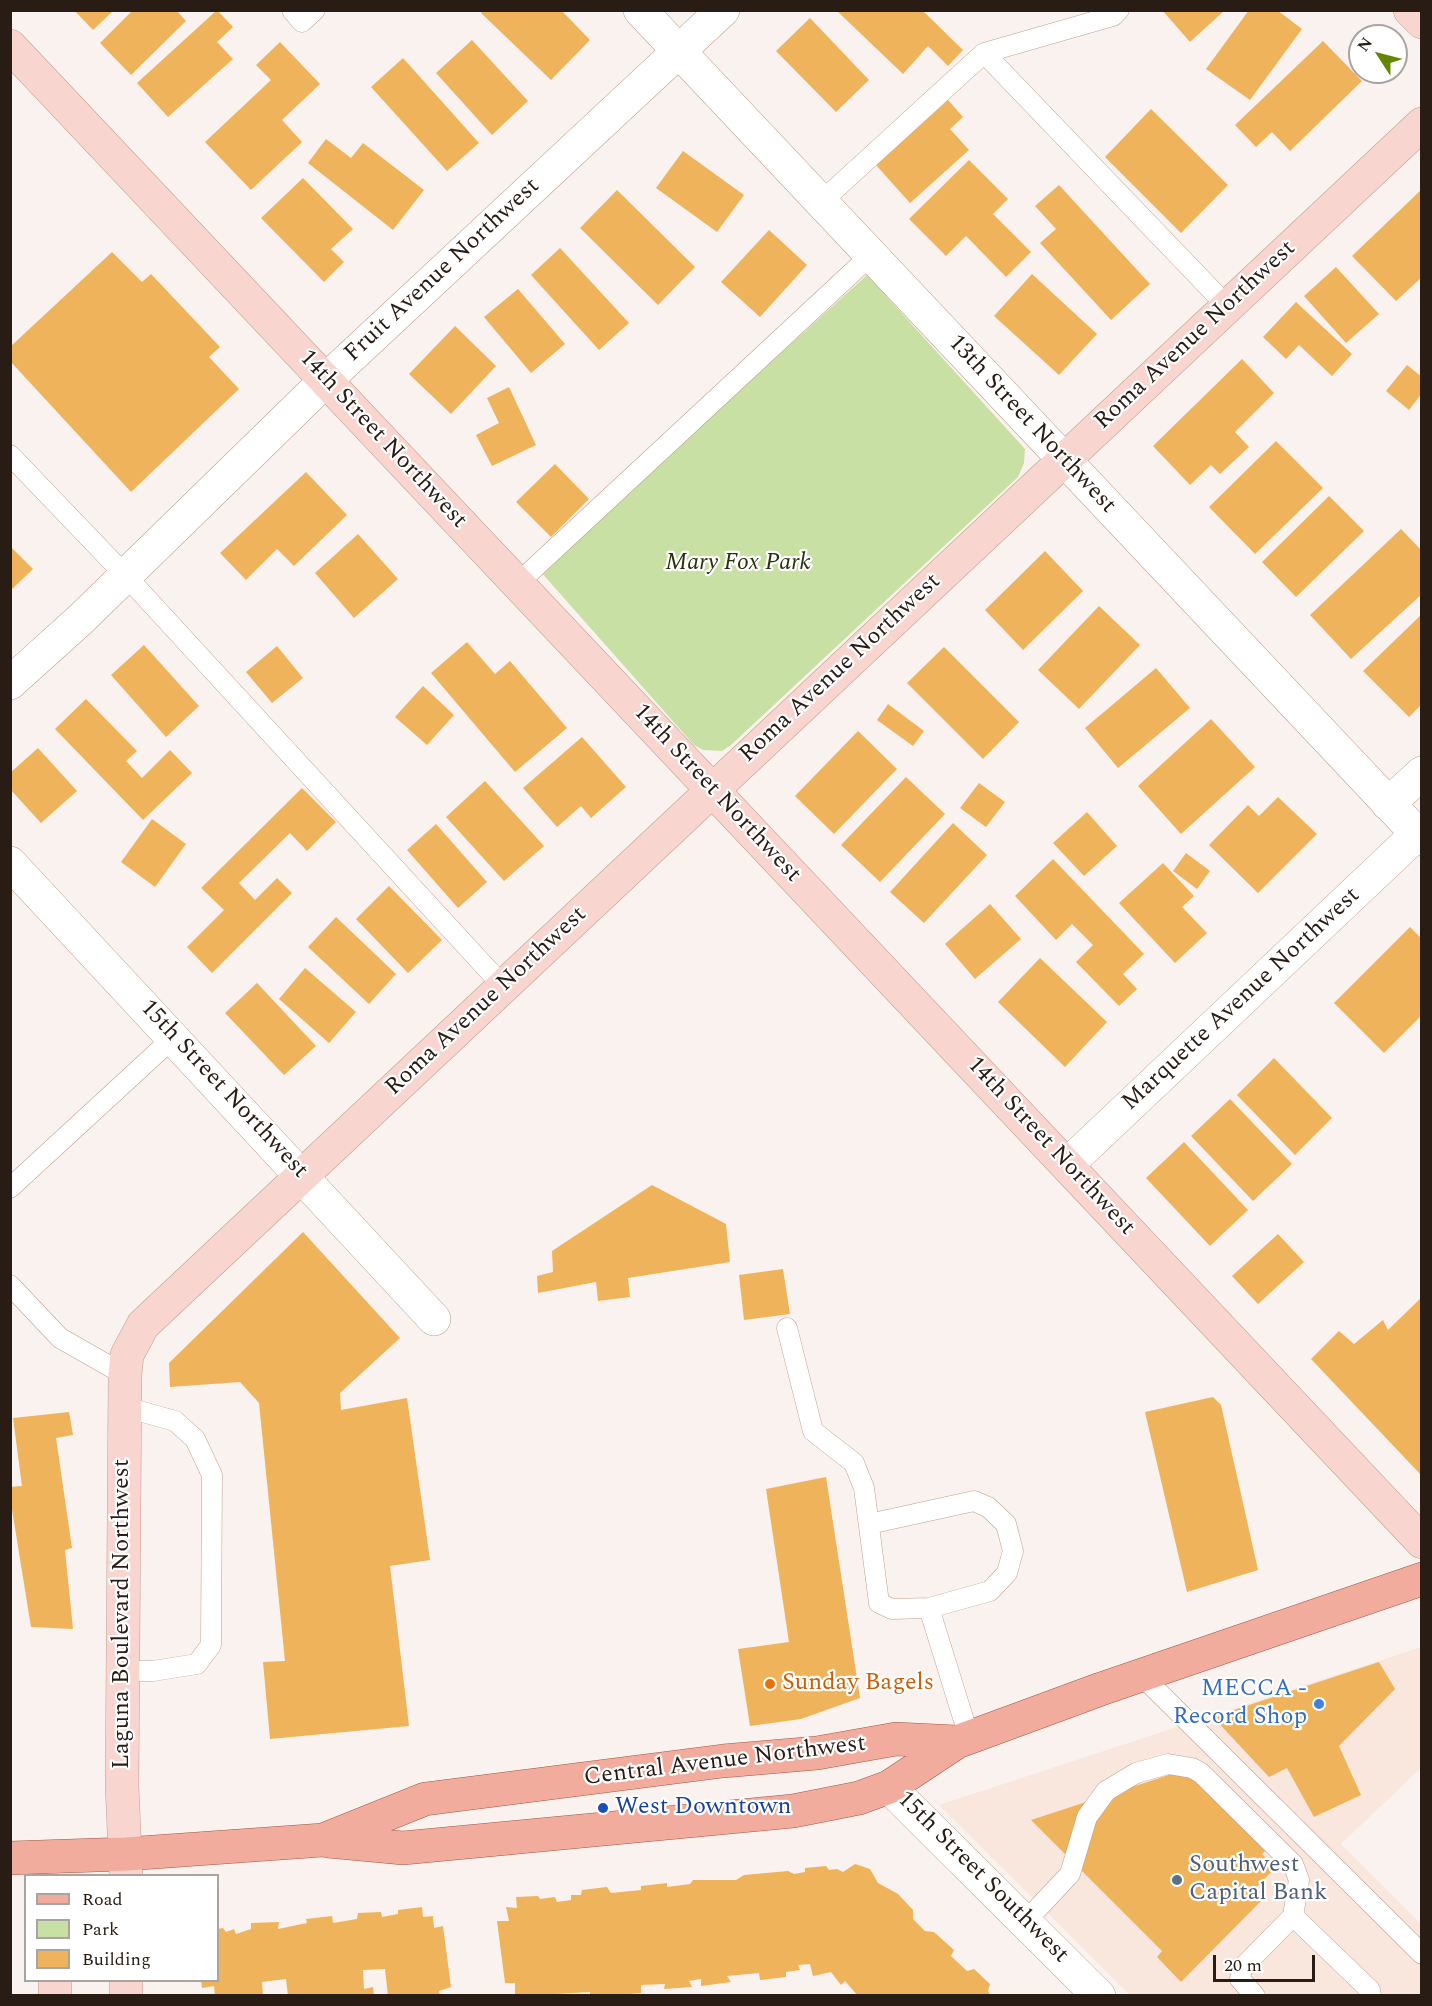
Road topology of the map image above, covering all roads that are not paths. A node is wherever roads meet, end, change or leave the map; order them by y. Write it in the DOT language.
graph roads {
  1 [pos="291,10"];
  2 [pos="315,10"];
  3 [pos="640,10"];
  4 [pos="723,10"];
  5 [pos="1119,10"];
  6 [pos="1410,10"];
  7 [pos="1422,22"];
  8 [pos="10,46"];
  9 [pos="679,51"];
  10 [pos="984,53"];
  11 [pos="1422,124"];
  12 [pos="821,202"];
  13 [pos="871,255"];
  14 [pos="1227,306"];
  15 [pos="326,380"];
  16 [pos="10,455"];
  17 [pos="1064,460"];
  18 [pos="126,576"];
  19 [pos="518,584"];
  20 [pos="10,683"];
  21 [pos="1422,773"];
  22 [pos="712,790"];
  23 [pos="1388,804"];
  24 [pos="1419,836"];
  25 [pos="10,863"];
  26 [pos="503,987"];
  27 [pos="174,1037"];
  28 [pos="1067,1165"];
  29 [pos="302,1175"];
  30 [pos="10,1188"];
  31 [pos="10,1285"];
  32 [pos="434,1319"];
  33 [pos="787,1328"];
  34 [pos="125,1375"];
  35 [pos="125,1407"];
  36 [pos="869,1524"];
  37 [pos="1422,1542"];
  38 [pos="1422,1579"];
  39 [pos="929,1608"];
  40 [pos="123,1671"];
  41 [pos="1141,1675"];
  42 [pos="963,1740"];
  43 [pos="889,1787"];
  44 [pos="323,1840"];
  45 [pos="10,1858"];
  46 [pos="119,1868"];
  47 [pos="1293,1916"];
  48 [pos="1025,1922"];
  49 [pos="1422,1954"];
  50 [pos="1090,1992"];
  51 [pos="1255,1995"];
  52 [pos="1371,1995"];
  1 -- 2 [label="lane"];
  3 -- 9 [label="street, 13th Street Northwest"];
  4 -- 9 [label="street, Fruit Avenue Northwest"];
  5 -- 10 [label="lane"];
  6 -- 7 [label="street"];
  8 -- 15 [label="street, 14th Street Northwest"];
  9 -- 12 [label="street, 13th Street Northwest"];
  9 -- 15 [label="street, Fruit Avenue Northwest"];
  10 -- 12 [label="lane"];
  10 -- 14 [label="lane"];
  11 -- 14 [label="street, Roma Avenue Northwest"];
  12 -- 13 [label="street, 13th Street Northwest"];
  13 -- 17 [label="street, 13th Street Northwest"];
  13 -- 19 [label="lane"];
  14 -- 17 [label="street, Roma Avenue Northwest"];
  15 -- 18 [label="street, Fruit Avenue Northwest"];
  15 -- 19 [label="street, 14th Street Northwest"];
  16 -- 18 [label="lane"];
  17 -- 22 [label="street, Roma Avenue Northwest"];
  17 -- 23 [label="street, 13th Street Northwest"];
  18 -- 20 [label="street, Fruit Avenue Northwest"];
  18 -- 26 [label="lane"];
  19 -- 22 [label="street, 14th Street Northwest"];
  21 -- 23 [label="street"];
  22 -- 26 [label="street, Roma Avenue Northwest"];
  22 -- 28 [label="street, 14th Street Northwest"];
  23 -- 24 [label="street, 13th Street Northwest"];
  24 -- 28 [label="street, Marquette Avenue Northwest"];
  25 -- 27 [label="street, 15th Street Northwest"];
  26 -- 29 [label="street, Roma Avenue Northwest"];
  27 -- 29 [label="street, 15th Street Northwest"];
  27 -- 30 [label="lane"];
  28 -- 37 [label="street, 14th Street Northwest"];
  29 -- 32 [label="street, 15th Street Northwest"];
  29 -- 34 [label="street, Roma Avenue Northwest"];
  31 -- 34 [label="lane"];
  33 -- 36 [label="lane"];
  34 -- 35 [label="street, Laguna Boulevard Northwest"];
  35 -- 40 [label="street, Laguna Boulevard Northwest"];
  35 -- 40 [label="lane"];
  36 -- 39 [label="lane"];
  36 -- 39 [label="lane"];
  38 -- 41 [label="main road, Central Avenue Northwest"];
  39 -- 42 [label="lane"];
  40 -- 46 [label="street, Laguna Boulevard Northwest"];
  41 -- 42 [label="main road, Central Avenue Northwest"];
  41 -- 49 [label="lane"];
  42 -- 43 [label="main road"];
  42 -- 44 [label="main road, Central Avenue Northwest"];
  43 -- 44 [label="main road"];
  43 -- 48 [label="street, 15th Street Southwest"];
  44 -- 46 [label="main road, Central Avenue Northwest"];
  45 -- 46 [label="main road, Central Avenue Northwest"];
  47 -- 48 [label="lane"];
  47 -- 51 [label="lane"];
  47 -- 52 [label="lane"];
  48 -- 50 [label="street, 15th Street Southwest"];
}
